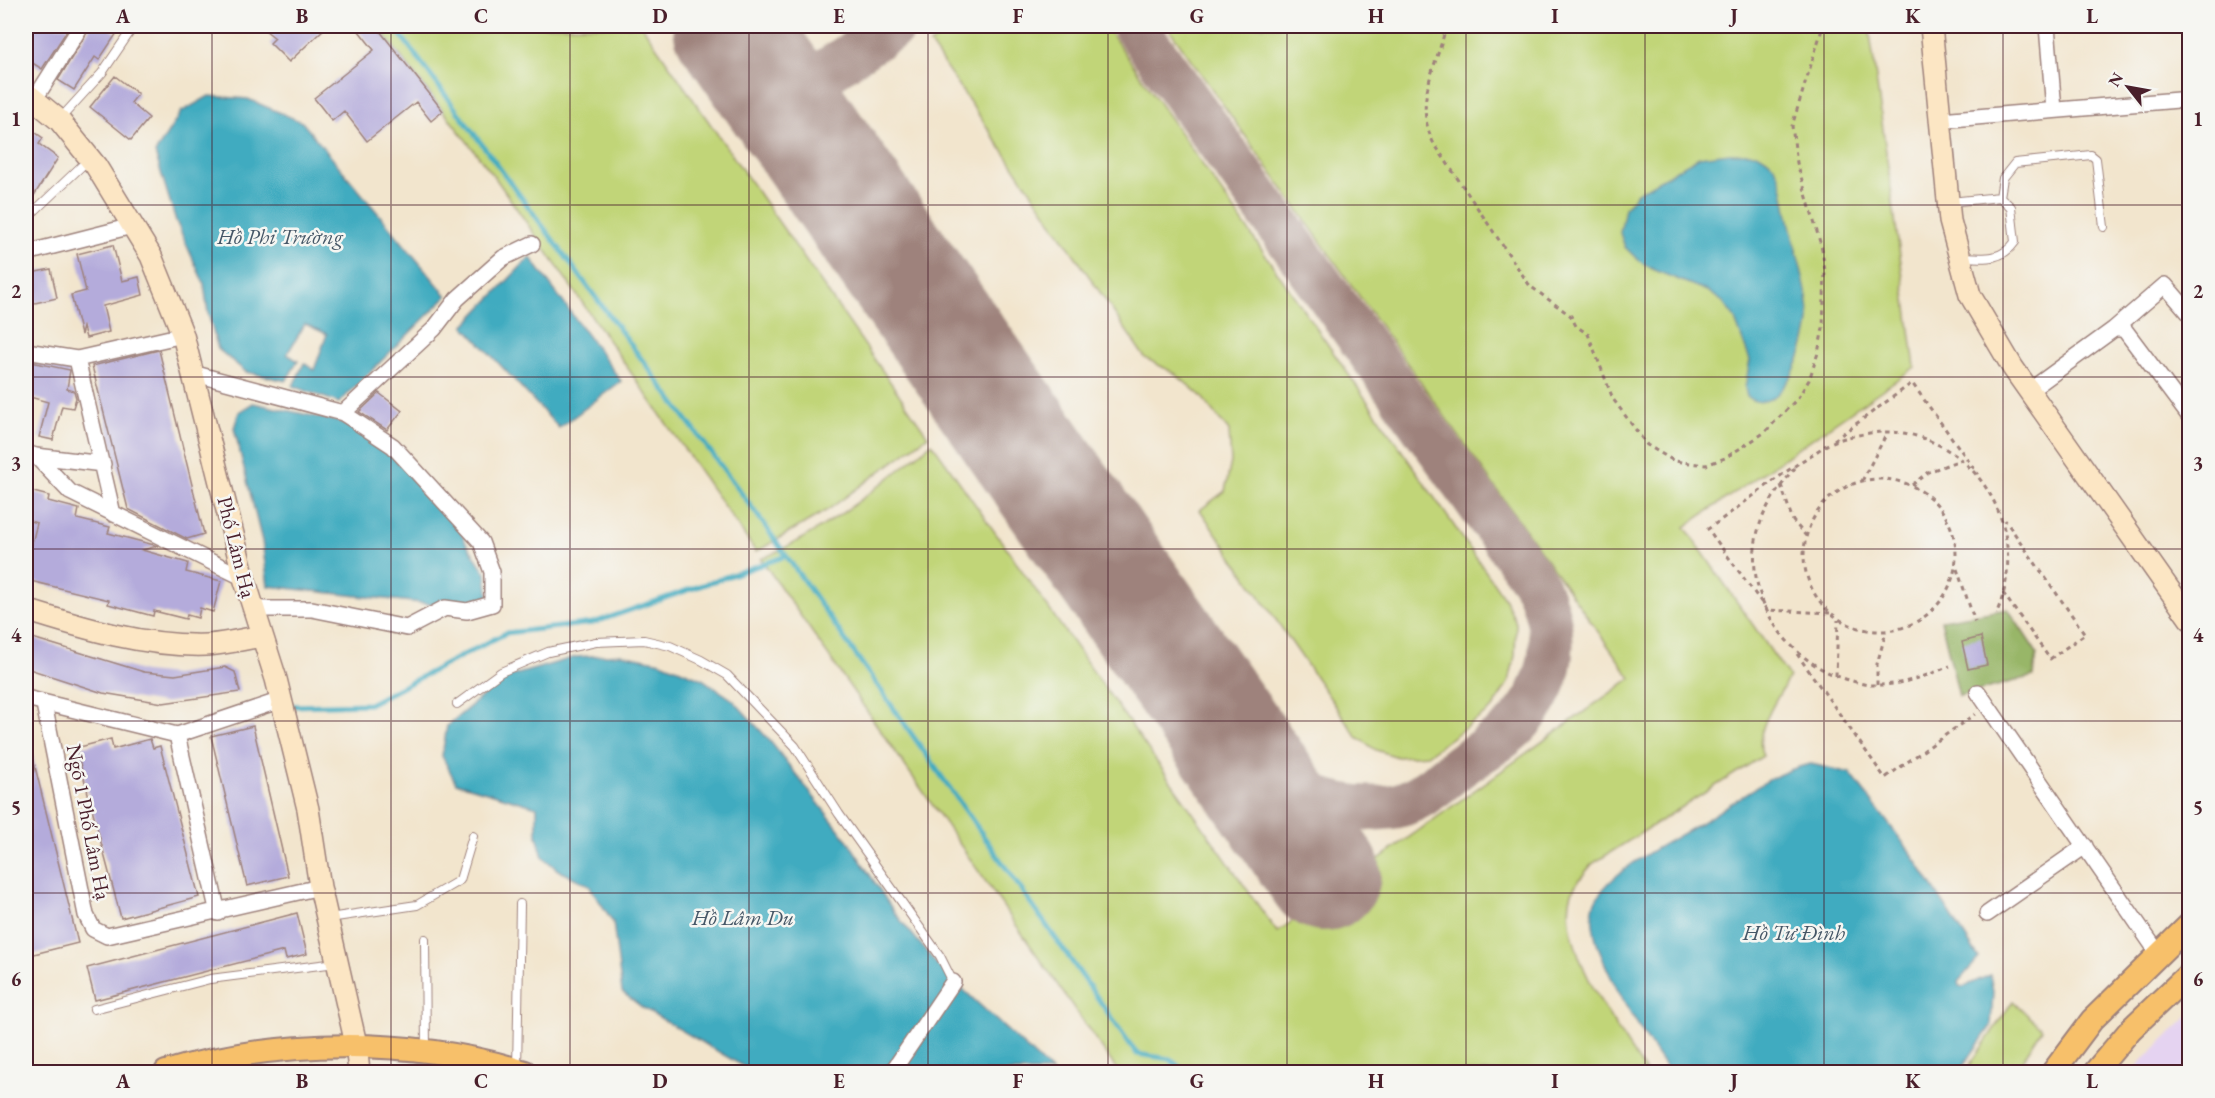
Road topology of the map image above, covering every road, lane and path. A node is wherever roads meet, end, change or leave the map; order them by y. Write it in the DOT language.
graph roads {
  1 [pos="81,26"];
  2 [pos="134,26"];
  3 [pos="1446,26"];
  4 [pos="1822,26"];
  5 [pos="1931,26"];
  6 [pos="2047,26"];
  7 [pos="2190,99"];
  8 [pos="29,102"];
  9 [pos="2054,110"];
  10 [pos="59,120"];
  11 [pos="1940,120"];
  12 [pos="90,158"];
  13 [pos="2000,197"];
  14 [pos="1948,202"];
  15 [pos="26,219"];
  16 [pos="132,226"];
  17 [pos="2104,227"];
  18 [pos="532,244"];
  19 [pos="26,253"];
  20 [pos="1958,257"];
  21 [pos="2190,314"];
  22 [pos="2114,328"];
  23 [pos="183,334"];
  24 [pos="26,351"];
  25 [pos="77,359"];
  26 [pos="192,372"];
  27 [pos="2029,391"];
  28 [pos="343,413"];
  29 [pos="2190,417"];
  30 [pos="1887,433"];
  31 [pos="1833,441"];
  32 [pos="31,454"];
  33 [pos="1961,460"];
  34 [pos="103,464"];
  35 [pos="1798,464"];
  36 [pos="1862,481"];
  37 [pos="1983,481"];
  38 [pos="1781,485"];
  39 [pos="1912,485"];
  40 [pos="114,514"];
  41 [pos="2003,518"];
  42 [pos="1807,536"];
  43 [pos="1956,568"];
  44 [pos="244,578"];
  45 [pos="2003,593"];
  46 [pos="253,609"];
  47 [pos="26,610"];
  48 [pos="1767,610"];
  49 [pos="1830,613"];
  50 [pos="1996,614"];
  51 [pos="2190,619"];
  52 [pos="1838,620"];
  53 [pos="1975,622"];
  54 [pos="1886,632"];
  55 [pos="262,636"];
  56 [pos="1796,652"];
  57 [pos="1950,666"];
  58 [pos="1836,676"];
  59 [pos="1877,685"];
  60 [pos="1978,692"];
  61 [pos="26,698"];
  62 [pos="281,700"];
  63 [pos="44,704"];
  64 [pos="457,704"];
  65 [pos="1987,705"];
  66 [pos="177,735"];
  67 [pos="473,836"];
  68 [pos="2085,846"];
  69 [pos="320,887"];
  70 [pos="520,904"];
  71 [pos="218,913"];
  72 [pos="1987,914"];
  73 [pos="327,918"];
  74 [pos="2190,924"];
  75 [pos="425,939"];
  76 [pos="2158,953"];
  77 [pos="337,962"];
  78 [pos="2190,973"];
  79 [pos="953,982"];
  80 [pos="94,1009"];
  81 [pos="356,1044"];
  82 [pos="426,1052"];
  83 [pos="521,1071"];
  84 [pos="166,1072"];
  85 [pos="359,1072"];
  86 [pos="892,1072"];
  87 [pos="2053,1072"];
  88 [pos="2095,1072"];
  1 -- 8 [label="street"];
  2 -- 10 [label="lane"];
  3 -- 4 [label="path"];
  5 -- 11 [label="street"];
  6 -- 9 [label="street"];
  7 -- 9 [label="street"];
  8 -- 10 [label="street, Phố Lâm Hạ"];
  9 -- 11 [label="street"];
  10 -- 12 [label="street, Phố Lâm Hạ"];
  11 -- 14 [label="street"];
  12 -- 15 [label="lane"];
  12 -- 16 [label="street, Phố Lâm Hạ"];
  13 -- 14 [label="lane"];
  13 -- 17 [label="lane"];
  13 -- 20 [label="lane"];
  14 -- 20 [label="street"];
  16 -- 19 [label="street"];
  16 -- 23 [label="street, Phố Lâm Hạ"];
  18 -- 28 [label="street"];
  20 -- 27 [label="street"];
  21 -- 22 [label="street"];
  22 -- 27 [label="street"];
  22 -- 29 [label="street"];
  23 -- 25 [label="street"];
  23 -- 26 [label="street, Phố Lâm Hạ"];
  24 -- 25 [label="street"];
  25 -- 34 [label="street"];
  26 -- 28 [label="street"];
  26 -- 44 [label="street, Phố Lâm Hạ"];
  27 -- 51 [label="street"];
  28 -- 46 [label="street"];
  30 -- 31 [label="path"];
  30 -- 33 [label="path"];
  30 -- 36 [label="path"];
  31 -- 35 [label="path"];
  31 -- 37 [label="path"];
  32 -- 34 [label="street"];
  32 -- 40 [label="street"];
  33 -- 37 [label="path"];
  33 -- 39 [label="path"];
  34 -- 40 [label="street"];
  35 -- 38 [label="path"];
  35 -- 48 [label="path"];
  36 -- 39 [label="path"];
  36 -- 42 [label="path"];
  37 -- 41 [label="path"];
  38 -- 42 [label="path"];
  38 -- 48 [label="path"];
  39 -- 43 [label="path"];
  40 -- 44 [label="street"];
  41 -- 45 [label="path"];
  41 -- 45 [label="path"];
  42 -- 49 [label="path"];
  43 -- 53 [label="path"];
  43 -- 54 [label="path"];
  44 -- 46 [label="street, Phố Lâm Hạ"];
  45 -- 50 [label="path"];
  46 -- 55 [label="street, Phố Lâm Hạ"];
  47 -- 55 [label="street"];
  48 -- 49 [label="path"];
  48 -- 56 [label="path"];
  49 -- 52 [label="path"];
  52 -- 54 [label="path"];
  52 -- 58 [label="path"];
  54 -- 59 [label="path"];
  55 -- 62 [label="street, Phố Lâm Hạ"];
  56 -- 58 [label="path"];
  56 -- 65 [label="path"];
  57 -- 59 [label="path"];
  58 -- 59 [label="path"];
  60 -- 65 [label="street"];
  61 -- 63 [label="street"];
  62 -- 66 [label="street"];
  62 -- 69 [label="street, Phố Lâm Hạ"];
  63 -- 66 [label="street"];
  63 -- 71 [label="street, Ngõ 1 Phố Lâm Hạ"];
  64 -- 79 [label="lane"];
  65 -- 68 [label="street"];
  66 -- 71 [label="street"];
  67 -- 73 [label="lane"];
  68 -- 72 [label="street"];
  68 -- 76 [label="street"];
  69 -- 71 [label="street, Ngõ 1 Phố Lâm Hạ"];
  69 -- 73 [label="street, Phố Lâm Hạ"];
  70 -- 83 [label="lane"];
  73 -- 77 [label="street, Phố Lâm Hạ"];
  74 -- 76 [label="main road"];
  75 -- 82 [label="lane"];
  76 -- 87 [label="main road"];
  77 -- 80 [label="lane"];
  77 -- 81 [label="street, Phố Lâm Hạ"];
  78 -- 88 [label="main road"];
  79 -- 86 [label="street"];
  81 -- 82 [label="main road"];
  81 -- 84 [label="main road"];
  81 -- 85 [label="street, Phố Lâm Hạ"];
  82 -- 83 [label="main road"];
}
